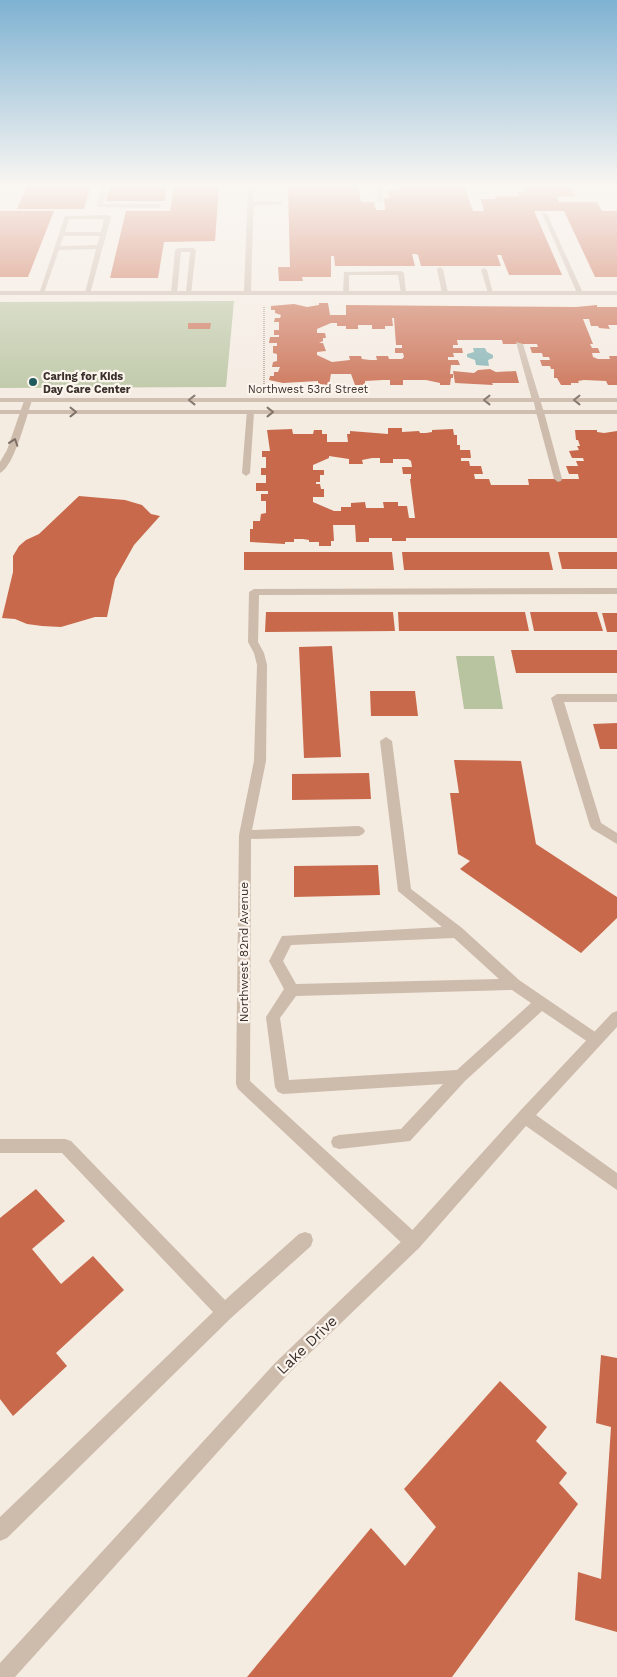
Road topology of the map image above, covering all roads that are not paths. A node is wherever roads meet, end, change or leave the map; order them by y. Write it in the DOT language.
graph roads {
  1 [pos="52,264"];
  2 [pos="95,264"];
  3 [pos="177,264"];
  4 [pos="192,264"];
  5 [pos="248,264"];
  6 [pos="567,264"];
  7 [pos="440,269"];
  8 [pos="484,270"];
  9 [pos="0,293"];
  10 [pos="42,293"];
  11 [pos="88,293"];
  12 [pos="174,293"];
  13 [pos="190,293"];
  14 [pos="247,293"];
  15 [pos="346,293"];
  16 [pos="404,293"];
  17 [pos="445,293"];
  18 [pos="491,293"];
  19 [pos="580,293"];
  20 [pos="617,293"];
  21 [pos="519,344"];
  22 [pos="0,400"];
  23 [pos="28,400"];
  24 [pos="536,400"];
  25 [pos="617,400"];
  26 [pos="0,412"];
  27 [pos="24,412"];
  28 [pos="250,412"];
  29 [pos="540,412"];
  30 [pos="617,412"];
  31 [pos="0,470"];
  32 [pos="246,473"];
  33 [pos="558,479"];
  34 [pos="617,591"];
  35 [pos="617,698"];
  36 [pos="386,741"];
  37 [pos="359,831"];
  38 [pos="245,835"];
  39 [pos="617,839"];
  40 [pos="457,932"];
  41 [pos="514,984"];
  42 [pos="292,990"];
  43 [pos="541,1003"];
  44 [pos="617,1018"];
  45 [pos="596,1040"];
  46 [pos="460,1076"];
  47 [pos="525,1116"];
  48 [pos="339,1142"];
  49 [pos="0,1146"];
  50 [pos="617,1182"];
  51 [pos="305,1240"];
  52 [pos="413,1242"];
  53 [pos="225,1312"];
  54 [pos="0,1531"];
  55 [pos="1,1677"];
  1 -- 10 [label="street"];
  2 -- 11 [label="street"];
  3 -- 12 [label="street"];
  4 -- 13 [label="street"];
  5 -- 14 [label="street"];
  6 -- 19 [label="street"];
  7 -- 17 [label="street"];
  8 -- 18 [label="street"];
  9 -- 10 [label="street"];
  10 -- 11 [label="street"];
  11 -- 12 [label="street"];
  12 -- 13 [label="street"];
  13 -- 14 [label="street"];
  14 -- 15 [label="street"];
  15 -- 16 [label="street"];
  15 -- 16 [label="street"];
  16 -- 17 [label="street"];
  17 -- 18 [label="street"];
  18 -- 19 [label="street"];
  19 -- 20 [label="street"];
  21 -- 24 [label="street"];
  22 -- 23 [label="street, Northwest 53rd Street"];
  24 -- 23 [label="street, Northwest 53rd Street, one-way"];
  23 -- 27 [label="street"];
  25 -- 24 [label="street, Northwest 53rd Street, one-way"];
  24 -- 29 [label="street"];
  26 -- 27 [label="street, Northwest 53rd Street"];
  27 -- 28 [label="street, Northwest 53rd Street, one-way"];
  31 -- 27 [label="street, one-way"];
  28 -- 29 [label="street, Northwest 53rd Street, one-way"];
  28 -- 32 [label="street"];
  29 -- 30 [label="street, Northwest 53rd Street"];
  29 -- 33 [label="street"];
  34 -- 38 [label="street, Northwest 82nd Avenue"];
  35 -- 39 [label="street"];
  36 -- 40 [label="street"];
  37 -- 38 [label="street"];
  38 -- 52 [label="street, Northwest 82nd Avenue"];
  40 -- 41 [label="street"];
  40 -- 42 [label="street"];
  41 -- 42 [label="street"];
  41 -- 43 [label="street"];
  42 -- 46 [label="street"];
  43 -- 45 [label="street"];
  43 -- 46 [label="street"];
  44 -- 45 [label="street, Lake Drive"];
  45 -- 47 [label="street, Lake Drive"];
  46 -- 48 [label="street"];
  47 -- 50 [label="street"];
  47 -- 52 [label="street, Lake Drive"];
  49 -- 53 [label="street"];
  51 -- 53 [label="street"];
  52 -- 55 [label="street, Lake Drive"];
  53 -- 54 [label="street"];
}
